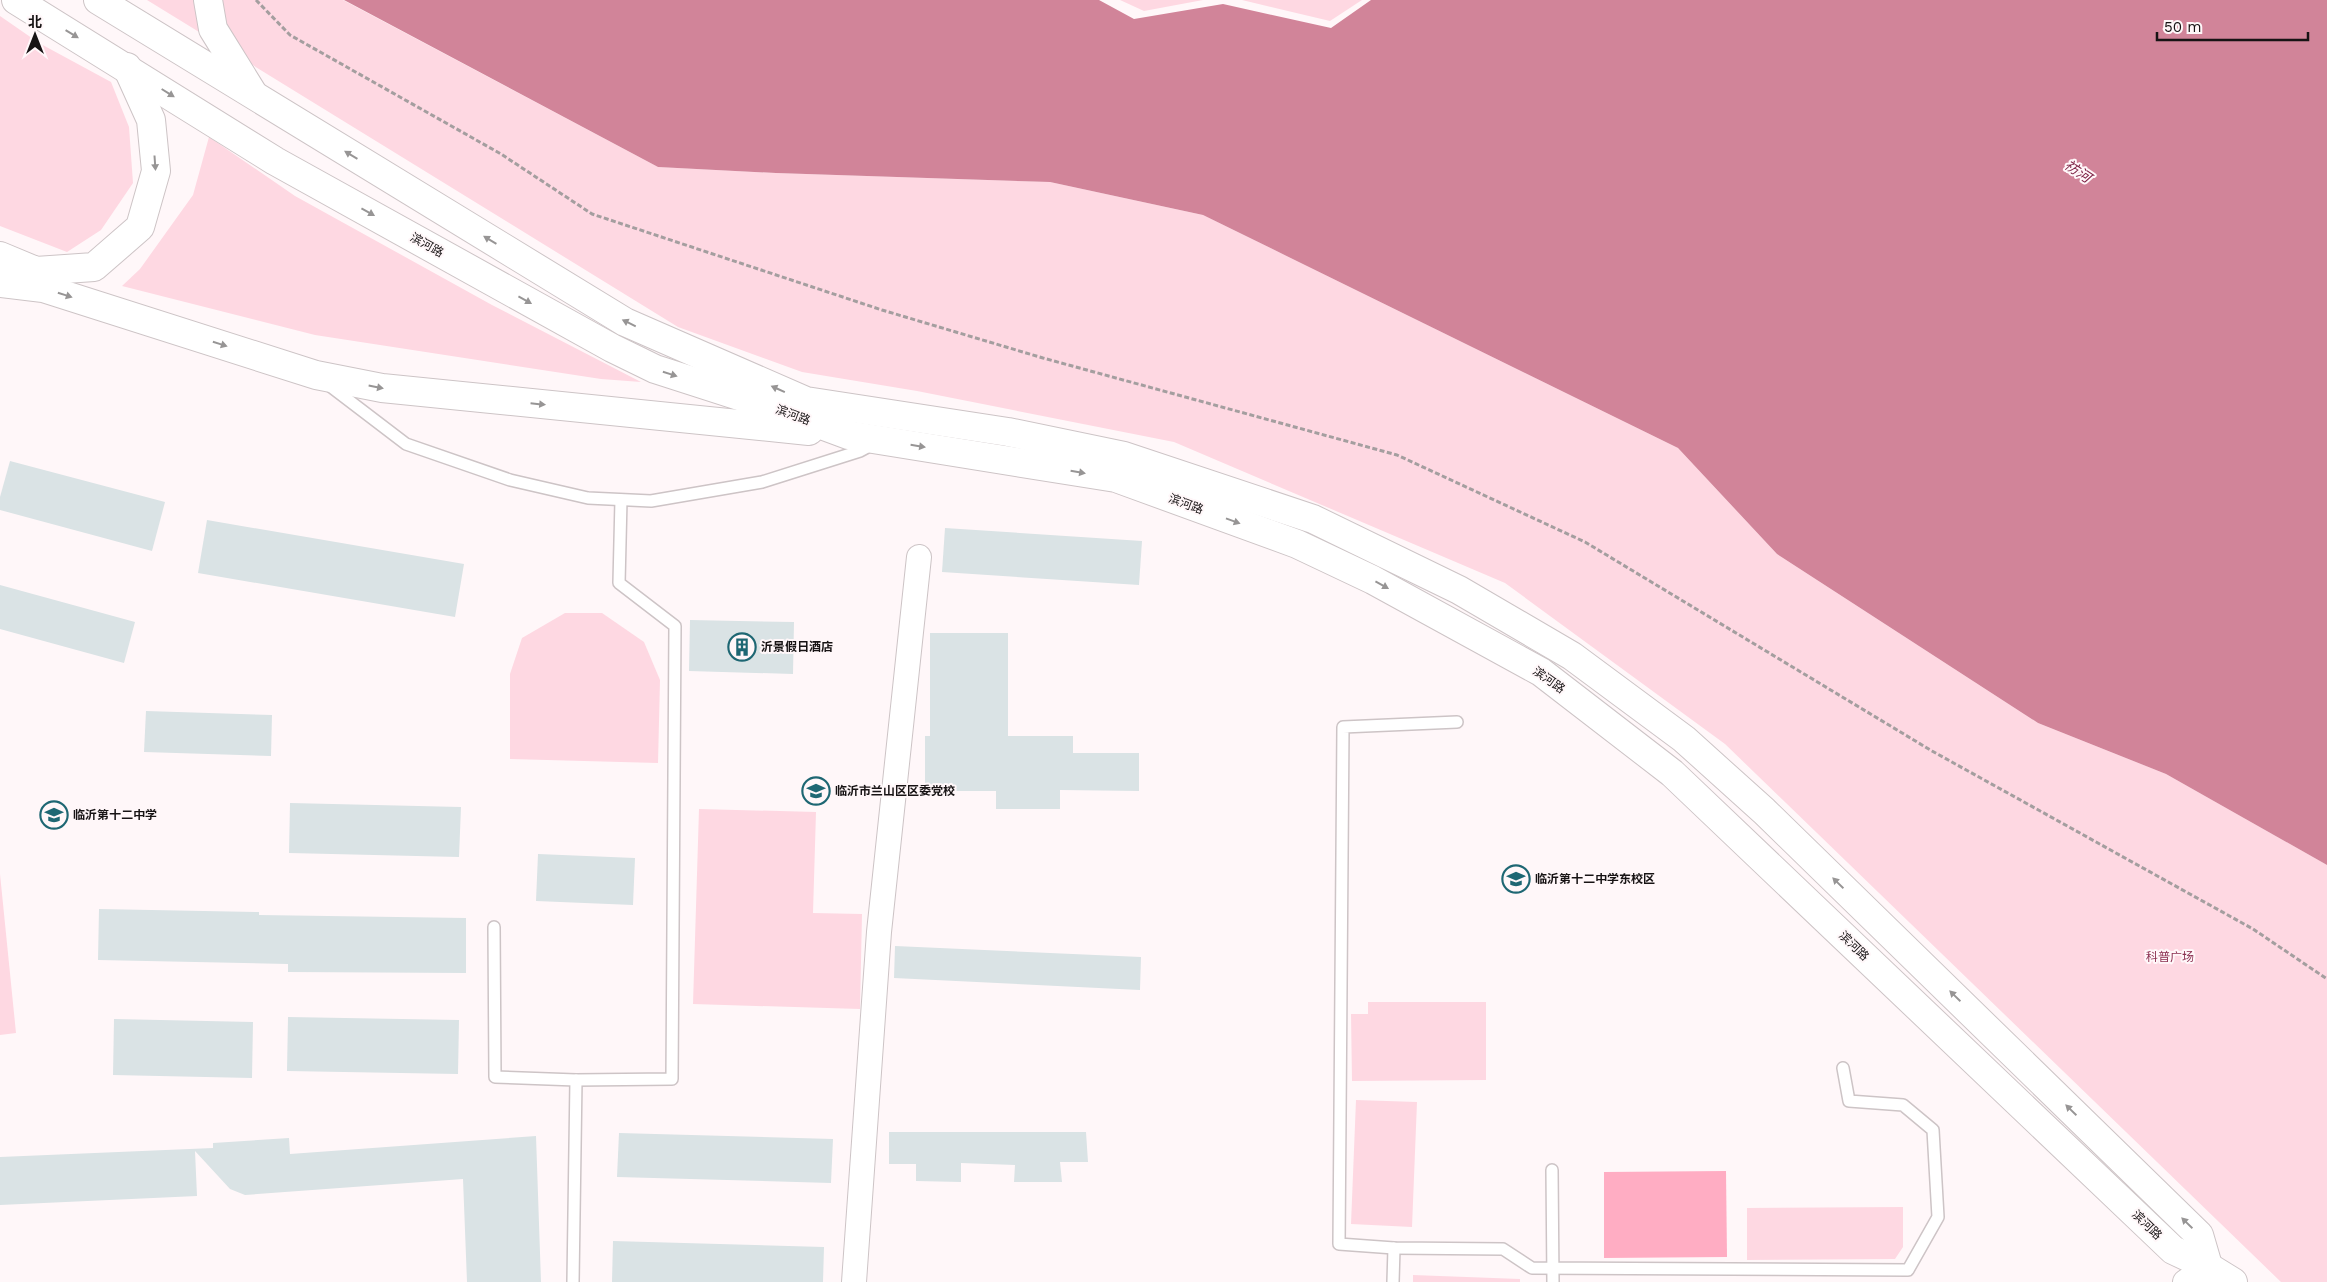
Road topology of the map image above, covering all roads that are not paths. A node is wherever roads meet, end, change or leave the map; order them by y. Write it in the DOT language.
graph roads {
  1 [pos="16,0"];
  2 [pos="98,0"];
  3 [pos="208,0"];
  4 [pos="127,68"];
  5 [pos="254,96"];
  6 [pos="0,256"];
  7 [pos="0,283"];
  8 [pos="316,375"];
  9 [pos="848,435"];
  10 [pos="879,440"];
  11 [pos="621,500"];
  12 [pos="919,557"];
  13 [pos="1458,722"];
  14 [pos="494,927"];
  15 [pos="1843,1068"];
  16 [pos="576,1080"];
  17 [pos="1552,1170"];
  18 [pos="1394,1248"];
  19 [pos="1552,1268"];
  20 [pos="2210,1274"];
  21 [pos="573,1282"];
  22 [pos="854,1282"];
  23 [pos="1393,1282"];
  24 [pos="1553,1282"];
  25 [pos="2185,1282"];
  26 [pos="2233,1282"];
  1 -- 4 [label="main road, 滨河路, one-way"];
  2 -- 5 [label="main road, 滨河路"];
  3 -- 5 [label="main road"];
  4 -- 6 [label="main road, one-way"];
  4 -- 9 [label="main road, 滨河路, one-way"];
  20 -- 5 [label="main road, 滨河路, one-way"];
  7 -- 8 [label="main road, one-way"];
  8 -- 9 [label="main road, one-way"];
  8 -- 11 [label="lane"];
  9 -- 10 [label="main road, 滨河路"];
  10 -- 11 [label="lane"];
  10 -- 20 [label="main road, 滨河路, one-way"];
  11 -- 16 [label="lane"];
  12 -- 22 [label="street"];
  13 -- 18 [label="lane"];
  14 -- 16 [label="lane"];
  15 -- 19 [label="lane"];
  16 -- 21 [label="lane"];
  17 -- 19 [label="lane"];
  18 -- 19 [label="lane"];
  18 -- 23 [label="lane"];
  19 -- 24 [label="lane"];
  20 -- 25 [label="street"];
  20 -- 26 [label="main road, 滨河路"];
}
